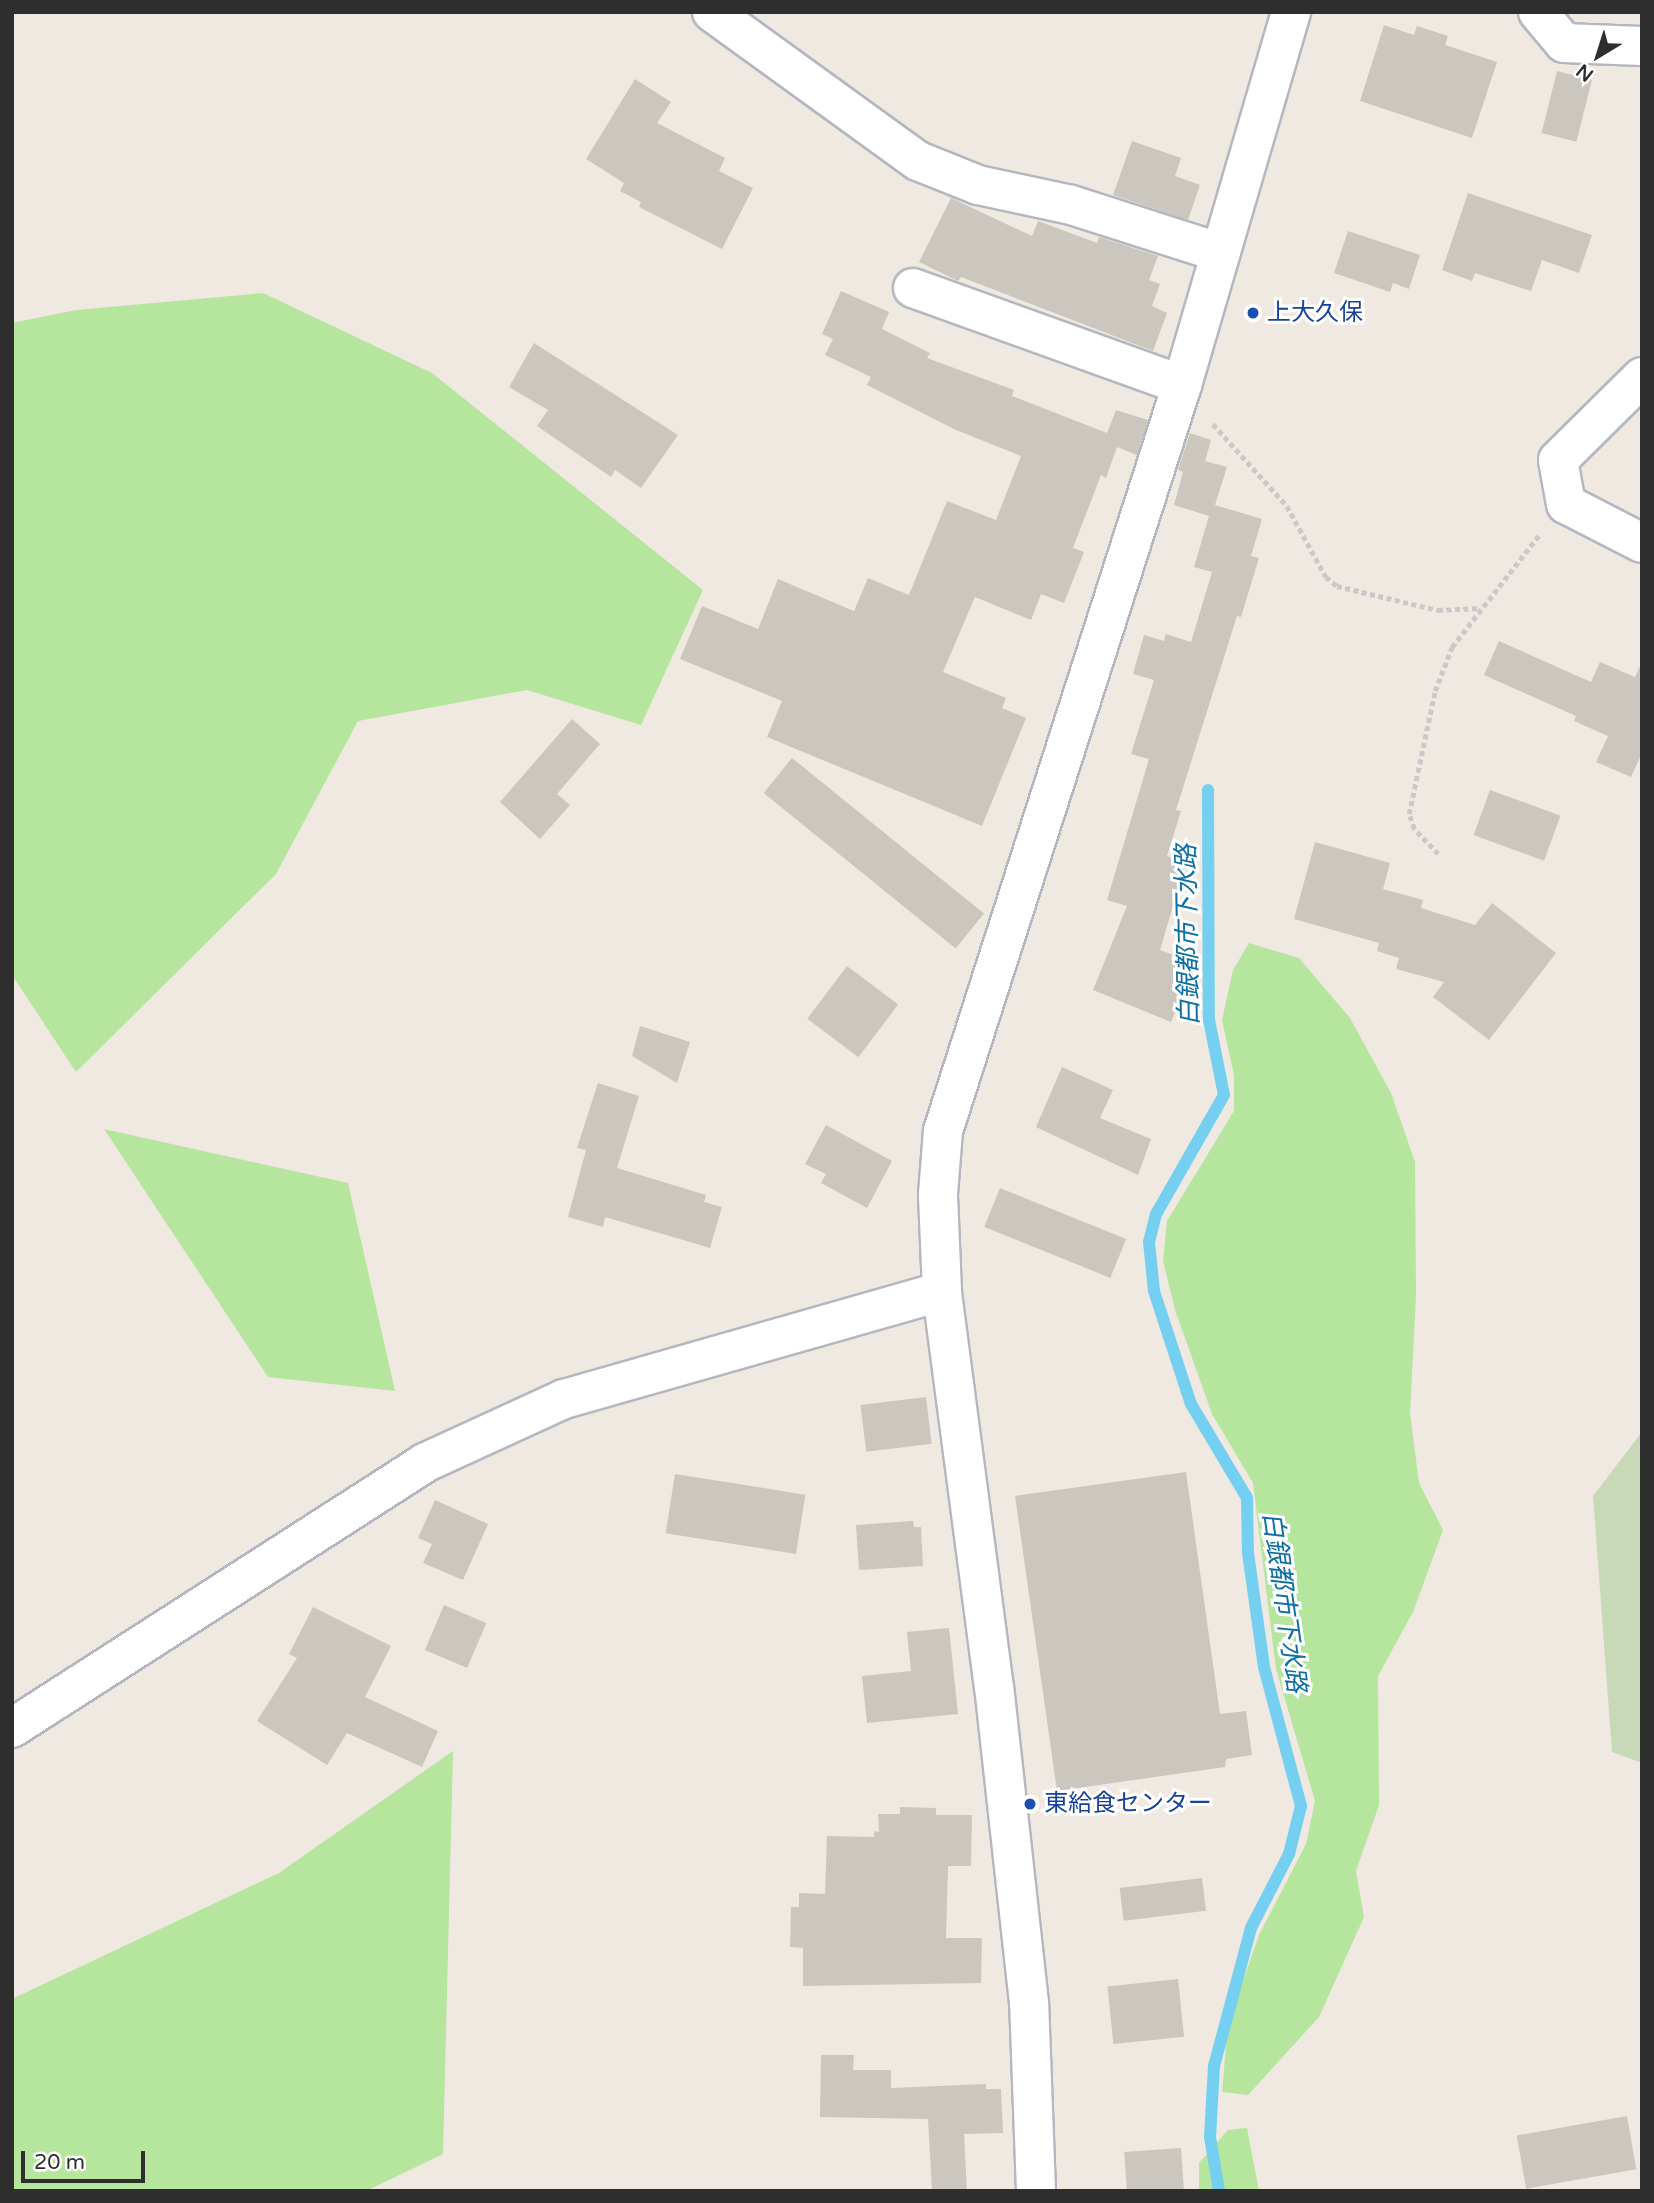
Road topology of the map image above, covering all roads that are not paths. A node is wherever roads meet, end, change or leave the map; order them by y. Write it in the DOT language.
graph roads {
  1 [pos="712,12"];
  2 [pos="1291,12"];
  3 [pos="1538,12"];
  4 [pos="1642,46"];
  5 [pos="1221,253"];
  6 [pos="913,288"];
  7 [pos="1642,377"];
  8 [pos="1179,392"];
  9 [pos="1642,543"];
  10 [pos="942,1291"];
  11 [pos="12,1728"];
  12 [pos="1036,2191"];
  1 -- 5 [label="street"];
  2 -- 5 [label="street"];
  3 -- 4 [label="street"];
  5 -- 8 [label="street"];
  6 -- 8 [label="street"];
  7 -- 9 [label="street"];
  8 -- 10 [label="street"];
  10 -- 11 [label="street"];
  10 -- 12 [label="street"];
}
